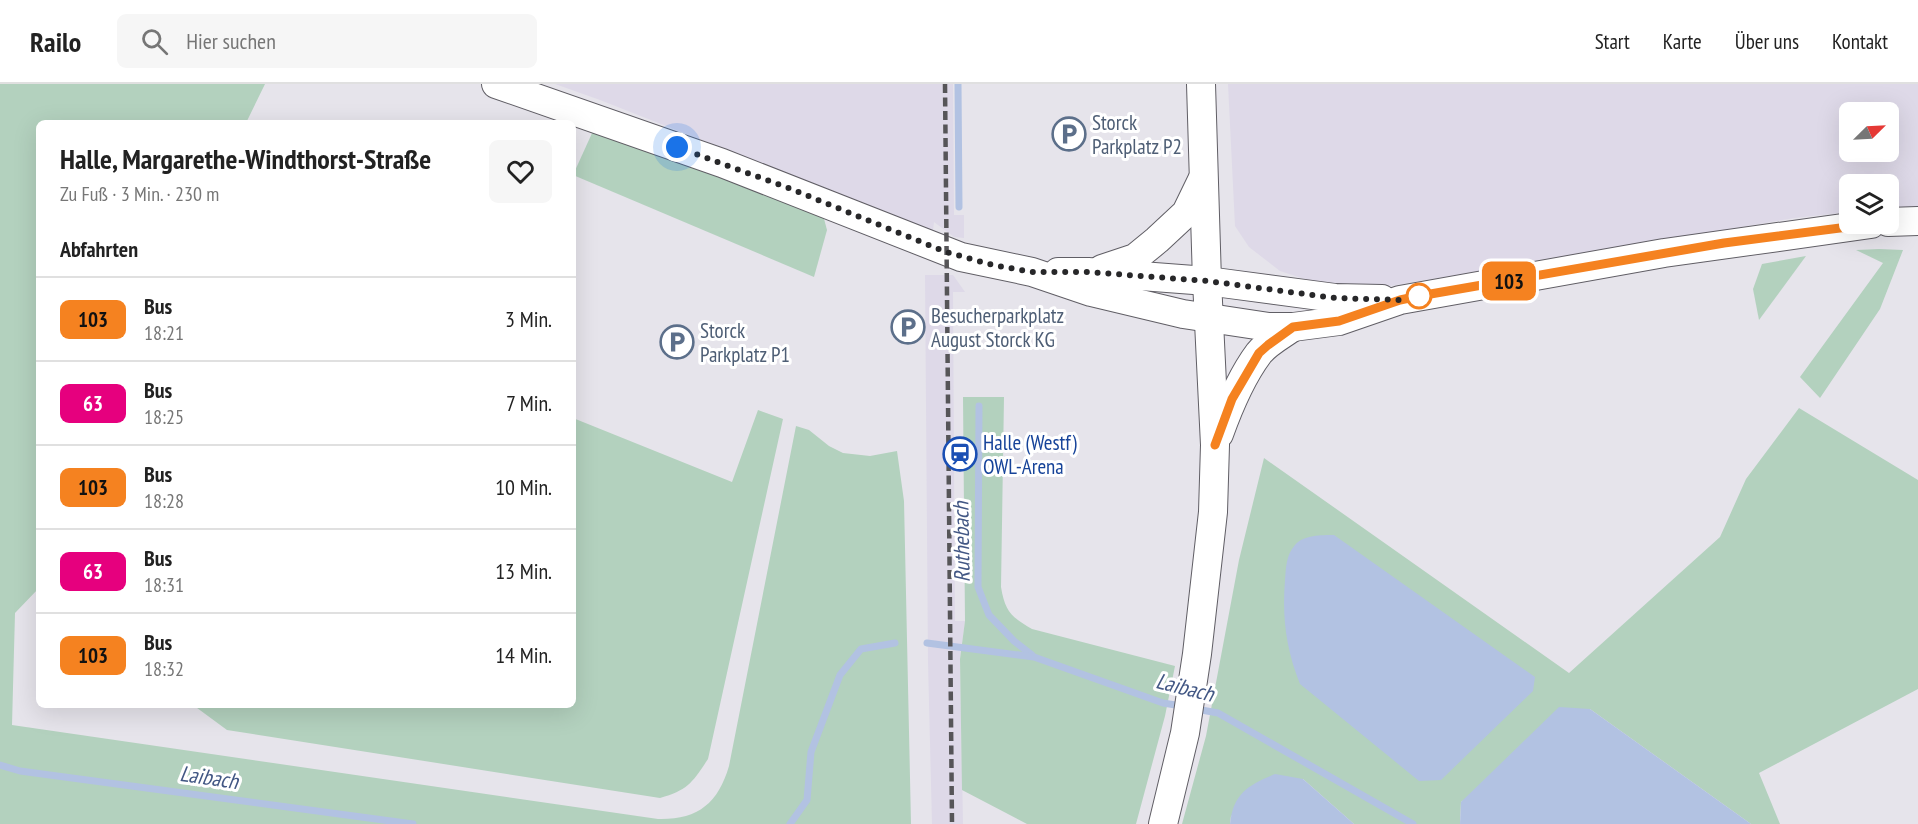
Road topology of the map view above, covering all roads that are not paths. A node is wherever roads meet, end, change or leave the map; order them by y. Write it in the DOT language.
graph roads {
  1 [pos="496,84"];
  2 [pos="1201,84"];
  3 [pos="1204,177"];
  4 [pos="1918,221"];
  5 [pos="1899,222"];
  6 [pos="1839,228"];
  7 [pos="1032,272"];
  8 [pos="1088,272"];
  9 [pos="1207,281"];
  10 [pos="1400,300"];
  11 [pos="1208,319"];
  12 [pos="1293,327"];
  13 [pos="1215,445"];
  14 [pos="1163,824"];
  1 -- 7 [label="street"];
  2 -- 3 [label="street"];
  3 -- 8 [label="street"];
  3 -- 9 [label="street"];
  4 -- 5 [label="street"];
  6 -- 10 [label="street"];
  7 -- 8 [label="street"];
  7 -- 11 [label="street"];
  8 -- 9 [label="street"];
  9 -- 10 [label="street"];
  9 -- 11 [label="street"];
  10 -- 12 [label="street"];
  11 -- 12 [label="street"];
  11 -- 13 [label="street"];
  12 -- 13 [label="street"];
  13 -- 14 [label="street"];
}
